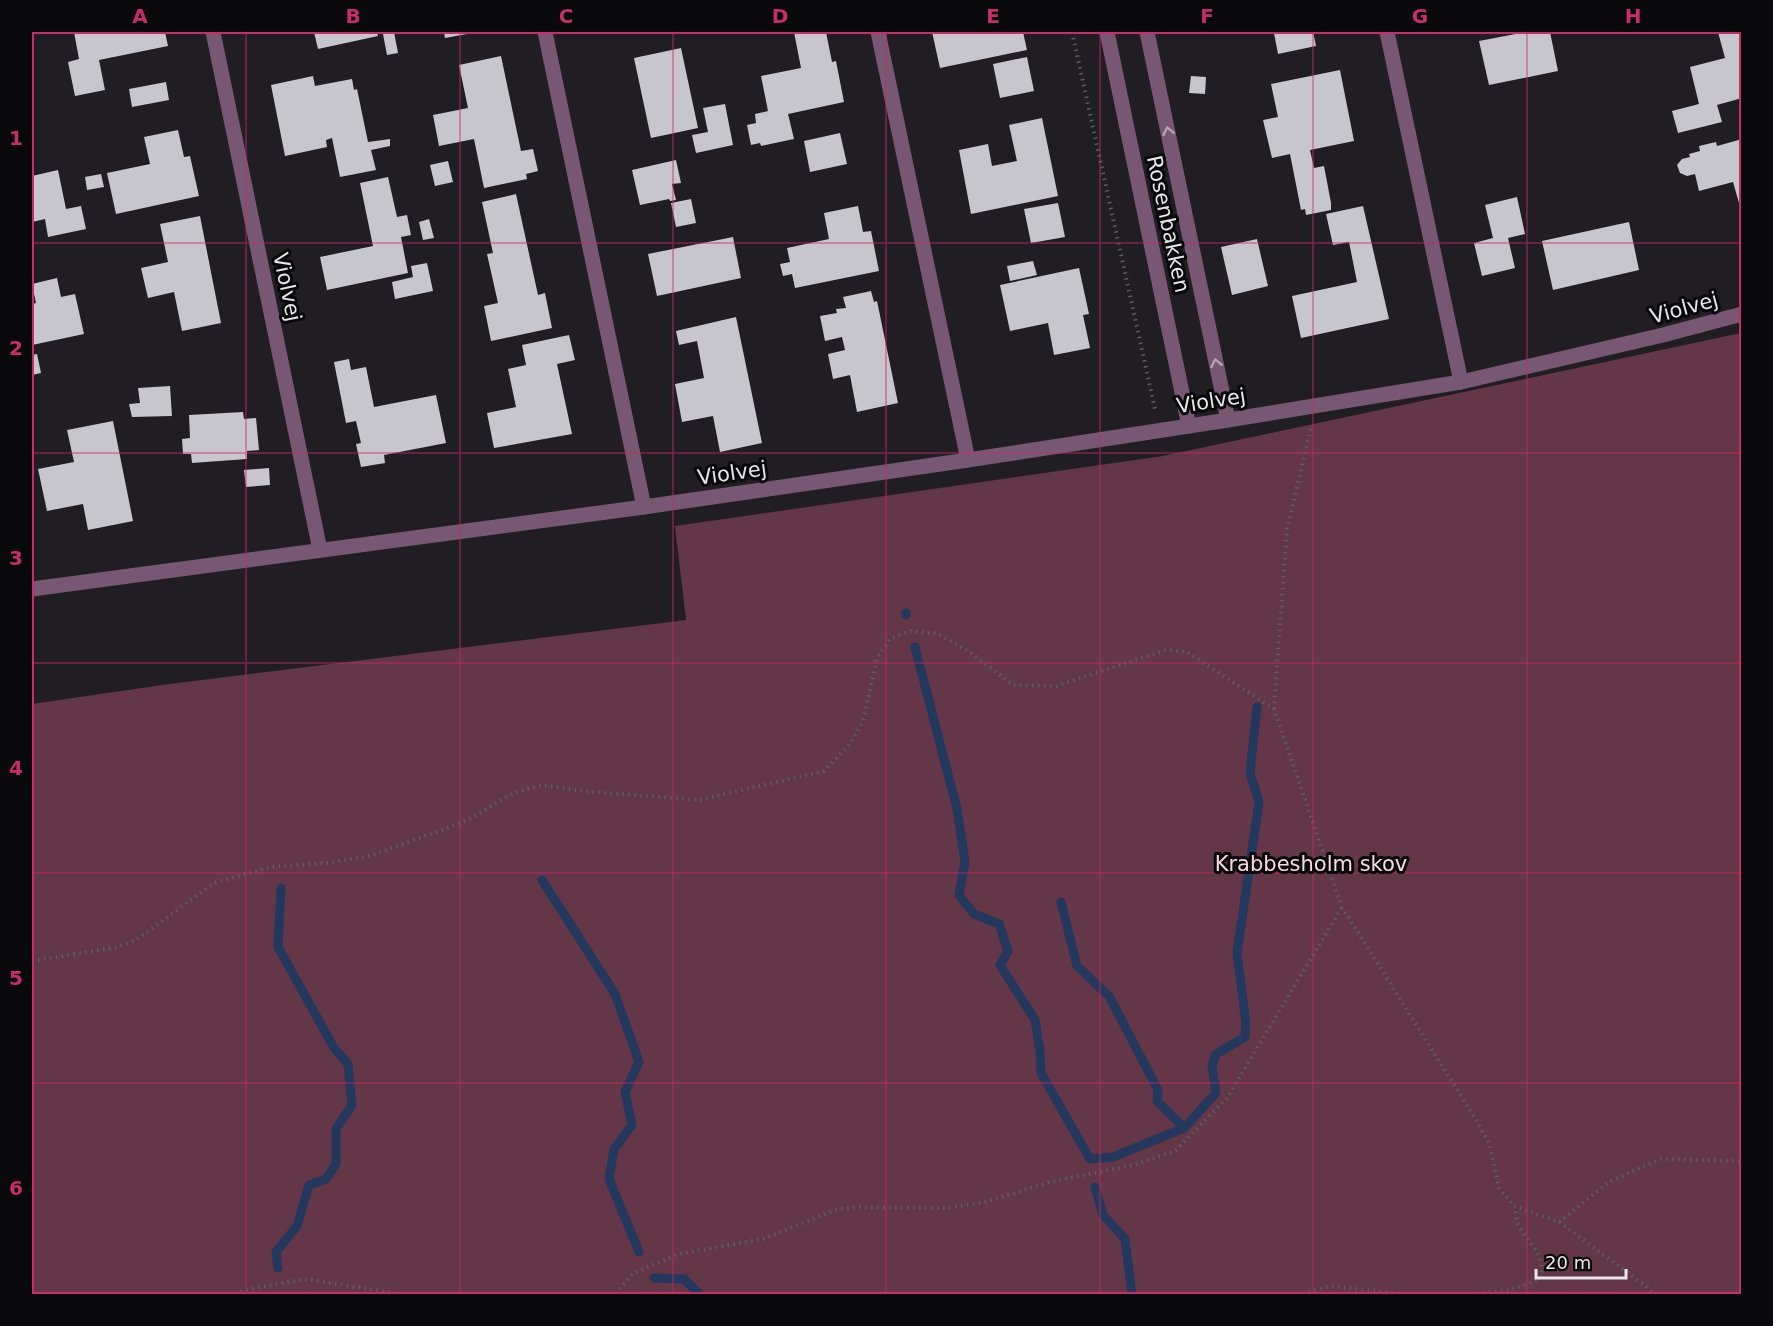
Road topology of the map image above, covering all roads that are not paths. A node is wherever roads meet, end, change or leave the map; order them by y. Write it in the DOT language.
graph roads {
  1 [pos="213,32"];
  2 [pos="545,32"];
  3 [pos="879,32"];
  4 [pos="1107,32"];
  5 [pos="1147,32"];
  6 [pos="1387,32"];
  7 [pos="1742,314"];
  8 [pos="1461,382"];
  9 [pos="1228,420"];
  10 [pos="1189,426"];
  11 [pos="968,460"];
  12 [pos="644,507"];
  13 [pos="320,550"];
  14 [pos="32,589"];
  1 -- 13 [label="street, Violvej"];
  2 -- 12 [label="street"];
  3 -- 11 [label="street"];
  4 -- 10 [label="street, Rosenbakken"];
  9 -- 5 [label="street, one-way"];
  6 -- 8 [label="street"];
  7 -- 8 [label="street, Violvej"];
  8 -- 9 [label="street, Violvej"];
  9 -- 10 [label="street, Violvej"];
  10 -- 11 [label="street, Violvej"];
  11 -- 12 [label="street, Violvej"];
  12 -- 13 [label="street, Violvej"];
  13 -- 14 [label="street, Violvej"];
}
